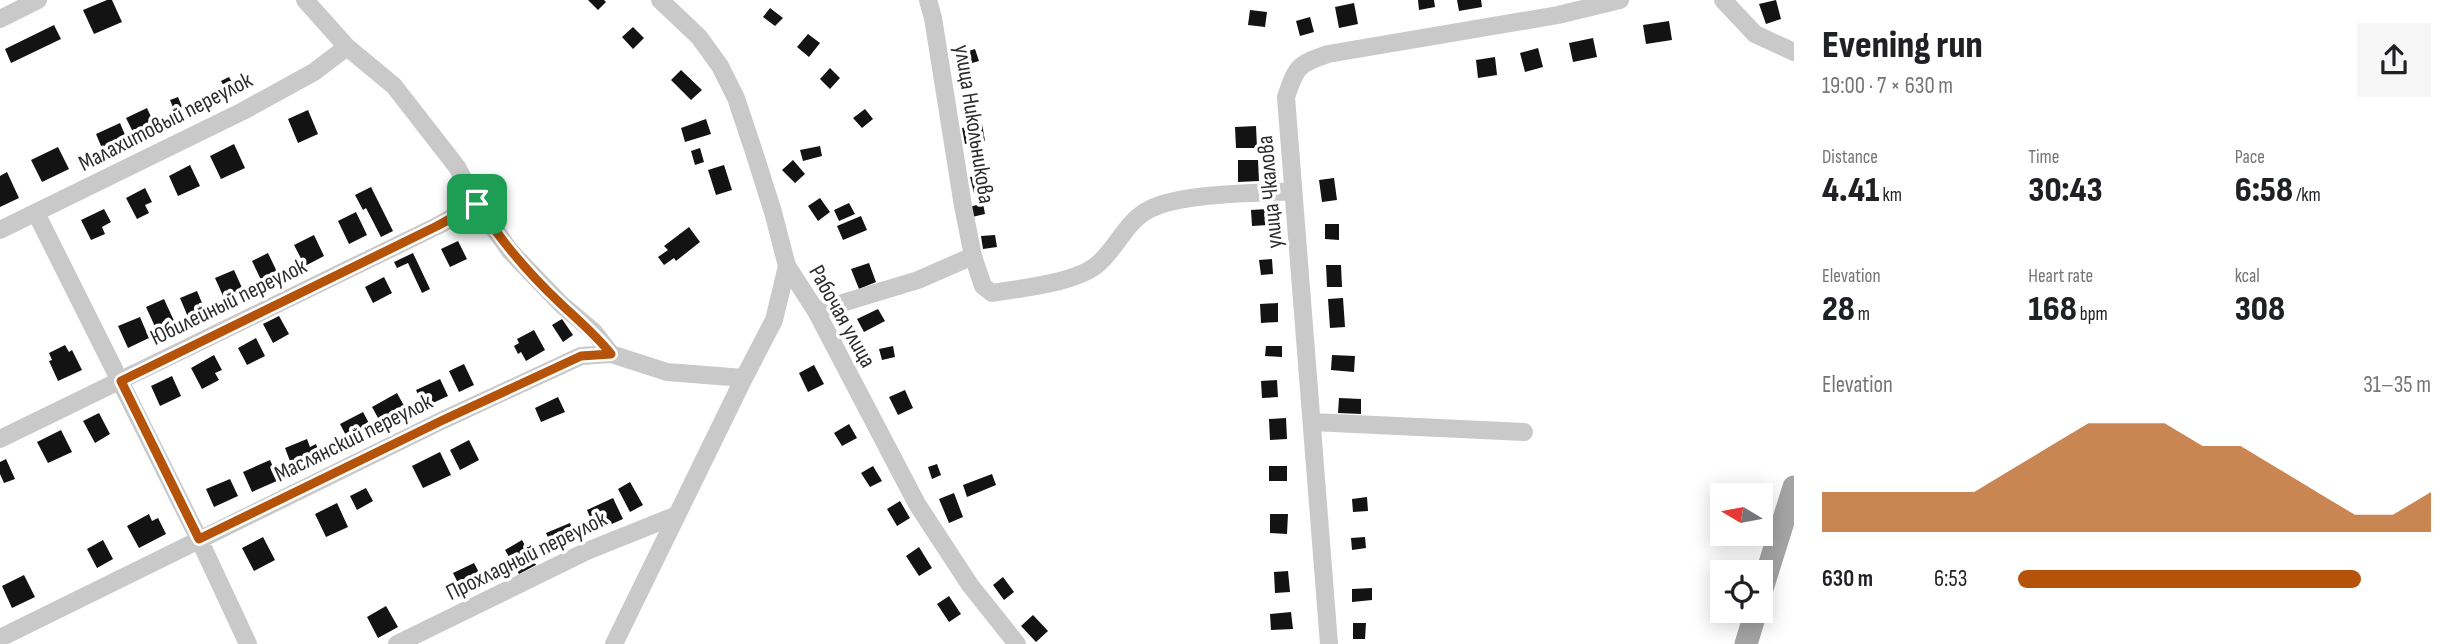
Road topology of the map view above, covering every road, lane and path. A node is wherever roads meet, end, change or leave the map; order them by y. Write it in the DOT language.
graph roads {
  1 [pos="38,0"];
  2 [pos="305,0"];
  3 [pos="660,0"];
  4 [pos="928,0"];
  5 [pos="1620,0"];
  6 [pos="1723,0"];
  7 [pos="4,11"];
  8 [pos="347,47"];
  9 [pos="1794,52"];
  10 [pos="1293,191"];
  11 [pos="477,204"];
  12 [pos="37,213"];
  13 [pos="0,230"];
  14 [pos="973,256"];
  15 [pos="787,266"];
  16 [pos="816,311"];
  17 [pos="611,354"];
  18 [pos="744,378"];
  19 [pos="121,381"];
  20 [pos="1312,422"];
  21 [pos="1524,432"];
  22 [pos="0,439"];
  23 [pos="1794,487"];
  24 [pos="677,515"];
  25 [pos="199,539"];
  26 [pos="1771,560"];
  27 [pos="1752,623"];
  28 [pos="0,638"];
  29 [pos="248,644"];
  30 [pos="397,644"];
  31 [pos="614,644"];
  32 [pos="1017,644"];
  33 [pos="1329,644"];
  34 [pos="1746,644"];
  1 -- 7 [label="street"];
  2 -- 8 [label="street"];
  3 -- 15 [label="street, Рабочая улица"];
  4 -- 14 [label="street, улица Никольникова"];
  5 -- 10 [label="street, улица Чкалова"];
  6 -- 9 [label="street"];
  8 -- 11 [label="street"];
  8 -- 12 [label="street, Малахитовый переулок"];
  10 -- 14 [label="street, улица Никольникова"];
  10 -- 20 [label="street, улица Чкалова"];
  11 -- 17 [label="street"];
  11 -- 19 [label="street, Юбилейный переулок"];
  12 -- 13 [label="street, Малахитовый переулок"];
  12 -- 19 [label="street"];
  14 -- 16 [label="street"];
  15 -- 16 [label="street, Рабочая улица"];
  15 -- 18 [label="street"];
  16 -- 32 [label="street, Рабочая улица"];
  17 -- 18 [label="street, Маслянский переулок"];
  17 -- 25 [label="street, Маслянский переулок"];
  18 -- 24 [label="street"];
  19 -- 22 [label="street, Юбилейный переулок"];
  19 -- 25 [label="street"];
  20 -- 21 [label="street"];
  20 -- 33 [label="street, улица Чкалова"];
  23 -- 26 [label="main road"];
  24 -- 30 [label="street, Прохладный переулок"];
  24 -- 31 [label="street"];
  25 -- 28 [label="street, Маслянский переулок"];
  25 -- 29 [label="street"];
  27 -- 34 [label="main road"];
}
